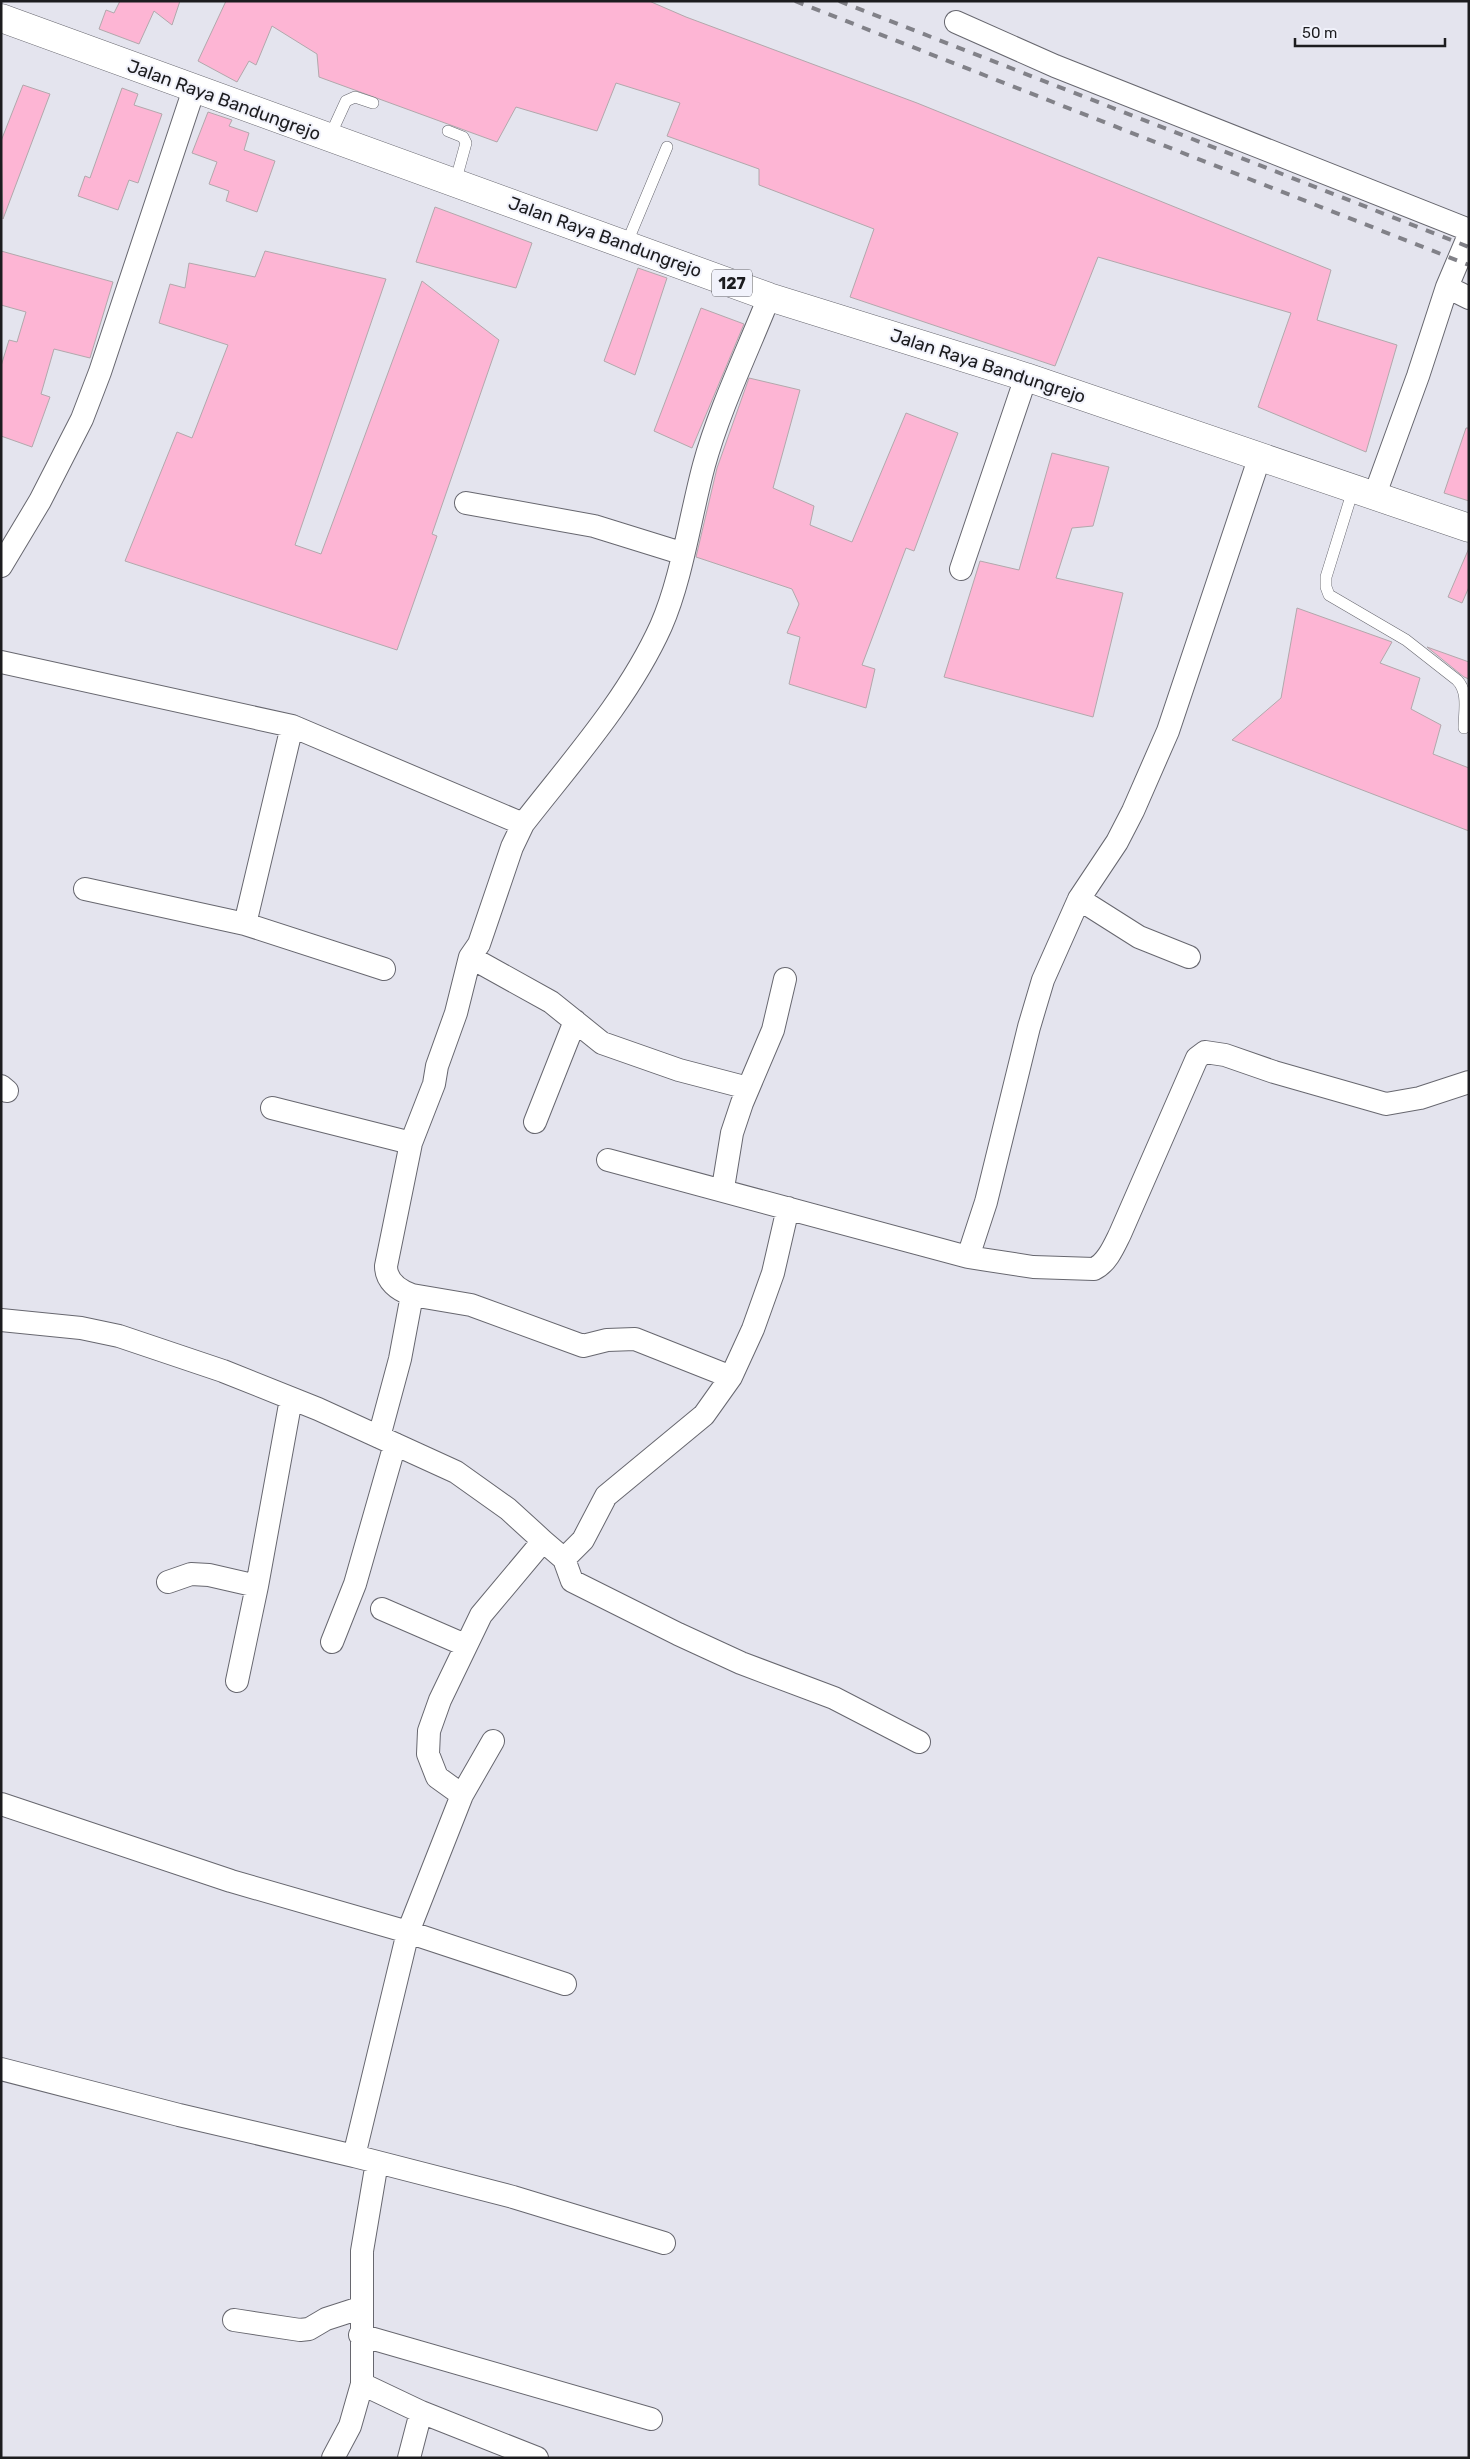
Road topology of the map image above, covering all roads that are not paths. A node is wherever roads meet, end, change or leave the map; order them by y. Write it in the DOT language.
graph roads {
  1 [pos="1,18"];
  2 [pos="956,22"];
  3 [pos="194,89"];
  4 [pos="373,103"];
  5 [pos="448,132"];
  6 [pos="329,138"];
  7 [pos="667,147"];
  8 [pos="455,183"];
  9 [pos="1469,230"];
  10 [pos="1469,235"];
  11 [pos="626,245"];
  12 [pos="1446,287"];
  13 [pos="769,296"];
  14 [pos="1469,298"];
  15 [pos="1026,377"];
  16 [pos="1260,456"];
  17 [pos="1363,493"];
  18 [pos="466,502"];
  19 [pos="1469,528"];
  20 [pos="682,553"];
  21 [pos="1,566"];
  22 [pos="962,569"];
  23 [pos="1,662"];
  24 [pos="292,726"];
  25 [pos="1464,728"];
  26 [pos="523,824"];
  27 [pos="85,889"];
  28 [pos="1080,899"];
  29 [pos="245,924"];
  30 [pos="470,957"];
  31 [pos="1189,957"];
  32 [pos="384,969"];
  33 [pos="785,979"];
  34 [pos="575,1021"];
  35 [pos="1469,1082"];
  36 [pos="748,1088"];
  37 [pos="272,1108"];
  38 [pos="534,1122"];
  39 [pos="411,1143"];
  40 [pos="608,1160"];
  41 [pos="717,1188"];
  42 [pos="788,1208"];
  43 [pos="968,1257"];
  44 [pos="412,1295"];
  45 [pos="1,1320"];
  46 [pos="731,1378"];
  47 [pos="291,1399"];
  48 [pos="387,1440"];
  49 [pos="543,1541"];
  50 [pos="564,1560"];
  51 [pos="168,1582"];
  52 [pos="257,1586"];
  53 [pos="382,1609"];
  54 [pos="332,1642"];
  55 [pos="465,1645"];
  56 [pos="237,1681"];
  57 [pos="493,1741"];
  58 [pos="919,1742"];
  59 [pos="462,1796"];
  60 [pos="1,1804"];
  61 [pos="408,1932"];
  62 [pos="565,1984"];
  63 [pos="1,2068"];
  64 [pos="354,2156"];
  65 [pos="377,2162"];
  66 [pos="664,2243"];
  67 [pos="360,2308"];
  68 [pos="234,2320"];
  69 [pos="360,2334"];
  70 [pos="362,2384"];
  71 [pos="422,2412"];
  72 [pos="651,2419"];
  73 [pos="332,2458"];
  74 [pos="409,2458"];
  75 [pos="537,2458"];
  1 -- 3 [label="main road, Jalan Raya Bandungrejo / 127"];
  2 -- 9 [label="street"];
  3 -- 6 [label="main road, Jalan Raya Bandungrejo / 127"];
  3 -- 21 [label="street"];
  4 -- 6 [label="lane"];
  5 -- 8 [label="lane"];
  6 -- 8 [label="main road, Jalan Raya Bandungrejo / 127"];
  7 -- 11 [label="lane"];
  8 -- 11 [label="main road, Jalan Raya Bandungrejo / 127"];
  10 -- 12 [label="street"];
  11 -- 13 [label="main road, Jalan Raya Bandungrejo / 127"];
  12 -- 14 [label="street"];
  12 -- 17 [label="street"];
  13 -- 15 [label="main road, Jalan Raya Bandungrejo / 127"];
  13 -- 20 [label="street"];
  15 -- 16 [label="main road, Jalan Raya Bandungrejo / 127"];
  15 -- 22 [label="street"];
  16 -- 17 [label="main road, Jalan Raya Bandungrejo / 127"];
  16 -- 28 [label="street"];
  17 -- 19 [label="main road, Jalan Raya Bandungrejo / 127"];
  17 -- 25 [label="lane"];
  18 -- 20 [label="street"];
  20 -- 26 [label="street"];
  23 -- 24 [label="street"];
  24 -- 26 [label="street"];
  24 -- 29 [label="street"];
  26 -- 30 [label="street"];
  27 -- 29 [label="street"];
  28 -- 31 [label="street"];
  28 -- 43 [label="street"];
  29 -- 32 [label="street"];
  30 -- 34 [label="street"];
  30 -- 39 [label="street"];
  33 -- 36 [label="street"];
  34 -- 36 [label="street"];
  34 -- 38 [label="street"];
  35 -- 43 [label="street"];
  36 -- 41 [label="street"];
  37 -- 39 [label="street"];
  39 -- 44 [label="street"];
  40 -- 41 [label="street"];
  41 -- 42 [label="street"];
  42 -- 43 [label="street"];
  42 -- 46 [label="street"];
  44 -- 46 [label="street"];
  44 -- 48 [label="street"];
  45 -- 47 [label="street"];
  46 -- 50 [label="street"];
  47 -- 48 [label="street"];
  47 -- 52 [label="street"];
  48 -- 49 [label="street"];
  48 -- 54 [label="street"];
  49 -- 50 [label="street"];
  49 -- 55 [label="street"];
  50 -- 58 [label="street"];
  51 -- 52 [label="street"];
  52 -- 56 [label="street"];
  53 -- 55 [label="street"];
  55 -- 59 [label="street"];
  57 -- 59 [label="street"];
  59 -- 61 [label="street"];
  60 -- 61 [label="street"];
  61 -- 62 [label="street"];
  61 -- 64 [label="street"];
  63 -- 64 [label="street"];
  64 -- 65 [label="street"];
  65 -- 66 [label="street"];
  65 -- 67 [label="street"];
  67 -- 68 [label="street"];
  67 -- 69 [label="street"];
  69 -- 70 [label="street"];
  69 -- 72 [label="street"];
  70 -- 71 [label="street"];
  70 -- 73 [label="street"];
  71 -- 74 [label="street"];
  71 -- 75 [label="street"];
}
